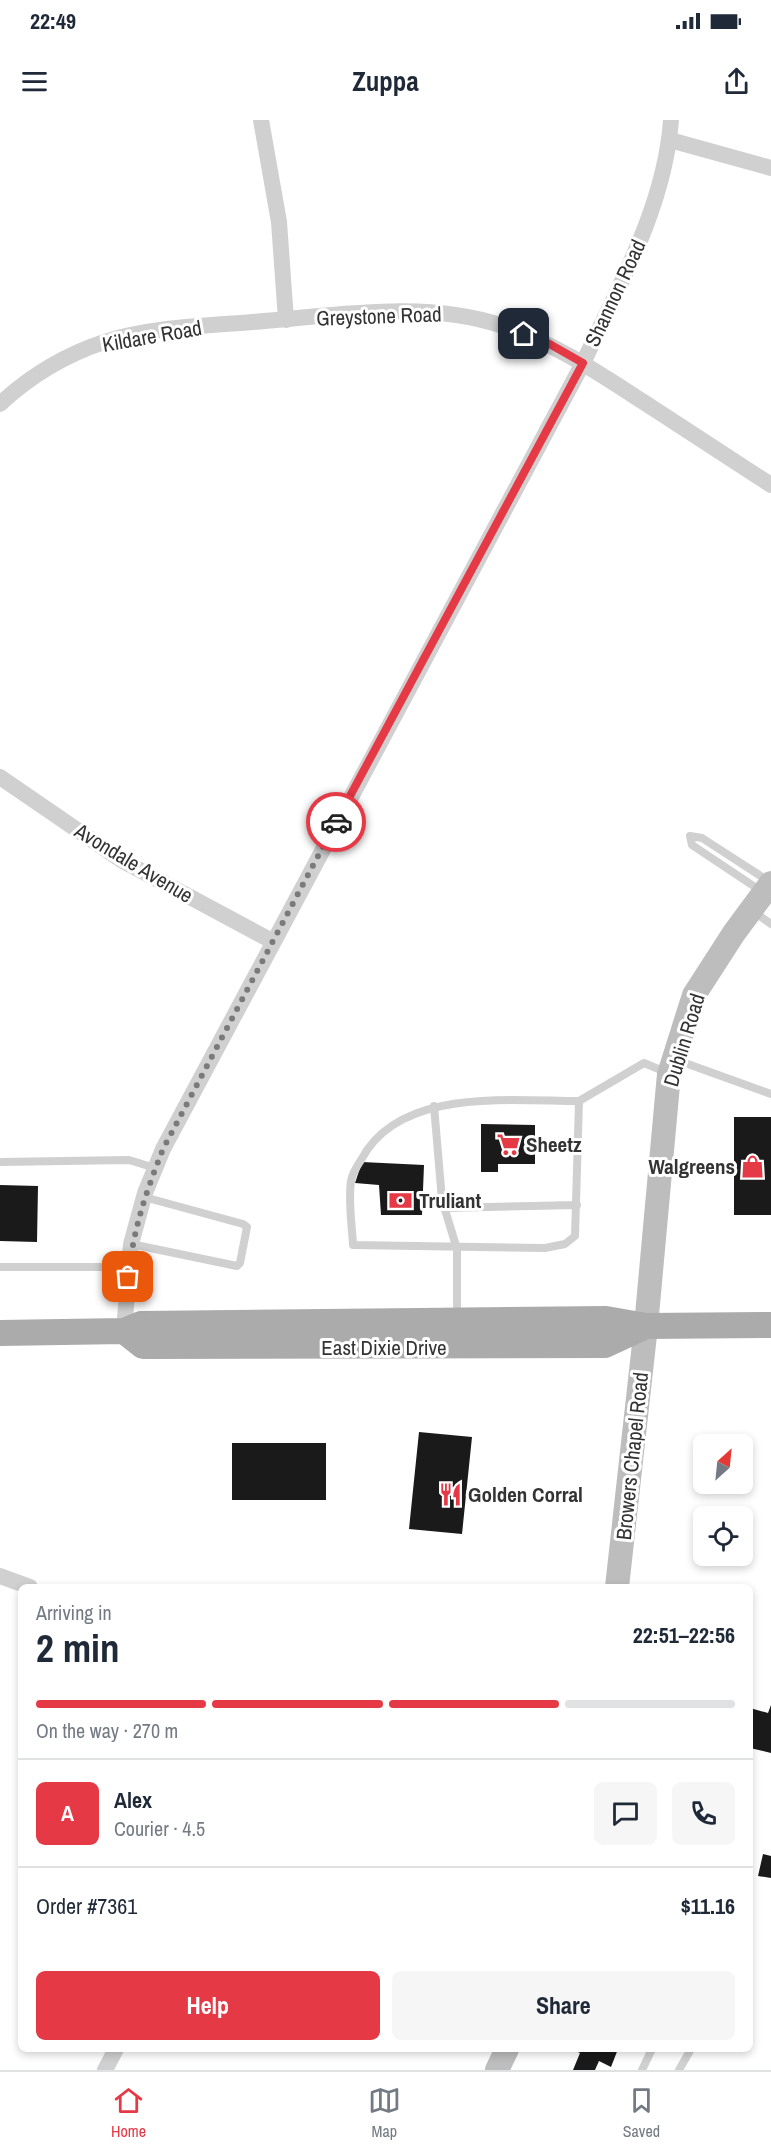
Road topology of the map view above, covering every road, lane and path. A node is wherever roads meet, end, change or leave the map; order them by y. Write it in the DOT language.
graph roads {
  1 [pos="261,120"];
  2 [pos="671,120"];
  3 [pos="670,140"];
  4 [pos="771,168"];
  5 [pos="286,320"];
  6 [pos="583,363"];
  7 [pos="0,404"];
  8 [pos="771,485"];
  9 [pos="0,777"];
  10 [pos="764,892"];
  11 [pos="771,924"];
  12 [pos="272,941"];
  13 [pos="672,1066"];
  14 [pos="771,1094"];
  15 [pos="579,1101"];
  16 [pos="434,1106"];
  17 [pos="0,1162"];
  18 [pos="155,1168"];
  19 [pos="144,1197"];
  20 [pos="577,1205"];
  21 [pos="445,1208"];
  22 [pos="131,1244"];
  23 [pos="458,1249"];
  24 [pos="0,1267"];
  25 [pos="129,1267"];
  26 [pos="457,1320"];
  27 [pos="771,1325"];
  28 [pos="646,1326"];
  29 [pos="124,1331"];
  30 [pos="0,1333"];
  31 [pos="0,1576"];
  32 [pos="22,1584"];
  33 [pos="617,1584"];
  34 [pos="114,2052"];
  35 [pos="506,2052"];
  36 [pos="651,2052"];
  37 [pos="689,2052"];
  38 [pos="105,2070"];
  39 [pos="497,2070"];
  40 [pos="645,2070"];
  41 [pos="679,2070"];
  1 -- 5 [label="street, Greystone Road"];
  2 -- 3 [label="street, Shannon Road"];
  3 -- 4 [label="street"];
  3 -- 6 [label="street, Shannon Road"];
  5 -- 6 [label="street, Greystone Road"];
  5 -- 7 [label="street, Kildare Road"];
  6 -- 8 [label="street, Greystone Road"];
  6 -- 12 [label="street, Shannon Road"];
  9 -- 12 [label="street, Avondale Avenue"];
  10 -- 10 [label="lane"];
  10 -- 11 [label="lane"];
  10 -- 13 [label="street, Dublin Road"];
  12 -- 18 [label="street, Shannon Road"];
  13 -- 14 [label="lane"];
  13 -- 15 [label="lane"];
  13 -- 28 [label="street, Dublin Road"];
  15 -- 16 [label="lane"];
  15 -- 20 [label="lane"];
  16 -- 21 [label="lane"];
  16 -- 23 [label="lane"];
  17 -- 18 [label="lane"];
  18 -- 19 [label="street, Shannon Road"];
  19 -- 22 [label="street, Shannon Road"];
  19 -- 22 [label="lane"];
  20 -- 21 [label="lane"];
  20 -- 23 [label="lane"];
  21 -- 23 [label="lane"];
  22 -- 25 [label="street, Shannon Road"];
  23 -- 26 [label="lane"];
  24 -- 25 [label="lane"];
  25 -- 29 [label="street, Shannon Road"];
  26 -- 28 [label="main road, East Dixie Drive"];
  26 -- 29 [label="main road, East Dixie Drive"];
  27 -- 28 [label="main road, East Dixie Drive"];
  28 -- 29 [label="main road, East Dixie Drive"];
  28 -- 33 [label="street, Browers Chapel Road"];
  29 -- 30 [label="main road, East Dixie Drive"];
  31 -- 32 [label="street"];
  34 -- 38 [label="street"];
  35 -- 39 [label="street"];
  36 -- 40 [label="lane"];
  37 -- 41 [label="lane"];
}
